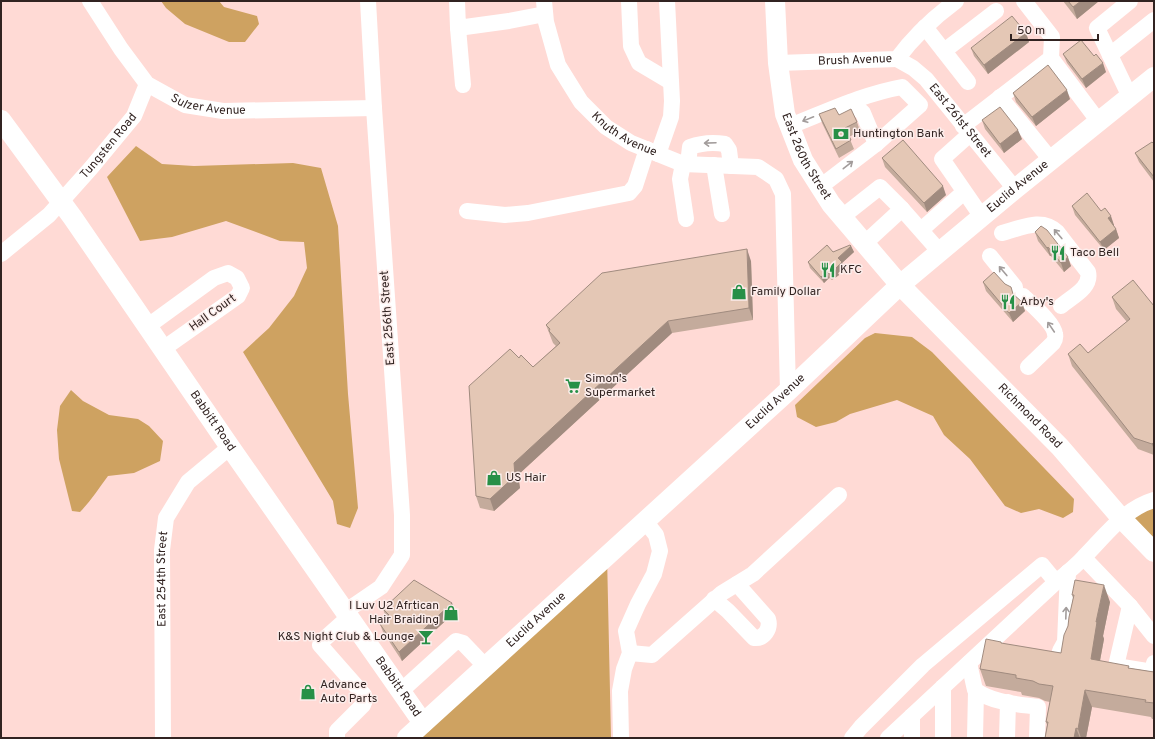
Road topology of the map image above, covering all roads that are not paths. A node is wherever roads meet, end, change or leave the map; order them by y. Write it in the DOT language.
graph roads {
  1 [pos="90,1"];
  2 [pos="368,1"];
  3 [pos="457,1"];
  4 [pos="629,1"];
  5 [pos="667,1"];
  6 [pos="775,1"];
  7 [pos="956,1"];
  8 [pos="1024,1"];
  9 [pos="1130,1"];
  10 [pos="940,7"];
  11 [pos="545,8"];
  12 [pos="996,11"];
  13 [pos="1154,20"];
  14 [pos="925,27"];
  15 [pos="458,28"];
  16 [pos="944,51"];
  17 [pos="1110,56"];
  18 [pos="1051,58"];
  19 [pos="897,59"];
  20 [pos="778,63"];
  21 [pos="913,68"];
  22 [pos="1154,77"];
  23 [pos="671,82"];
  24 [pos="968,82"];
  25 [pos="147,84"];
  26 [pos="463,85"];
  27 [pos="902,87"];
  28 [pos="936,92"];
  29 [pos="1000,97"];
  30 [pos="1130,97"];
  31 [pos="851,102"];
  32 [pos="920,105"];
  33 [pos="374,108"];
  34 [pos="1,120"];
  35 [pos="1099,122"];
  36 [pos="790,126"];
  37 [pos="966,130"];
  38 [pos="876,144"];
  39 [pos="653,152"];
  40 [pos="1051,160"];
  41 [pos="686,164"];
  42 [pos="714,165"];
  43 [pos="731,166"];
  44 [pos="820,186"];
  45 [pos="1015,189"];
  46 [pos="964,192"];
  47 [pos="61,201"];
  48 [pos="902,209"];
  49 [pos="467,211"];
  50 [pos="722,214"];
  51 [pos="842,216"];
  52 [pos="982,217"];
  53 [pos="686,219"];
  54 [pos="921,230"];
  55 [pos="1002,233"];
  56 [pos="865,243"];
  57 [pos="940,252"];
  58 [pos="1,254"];
  59 [pos="990,256"];
  60 [pos="900,285"];
  61 [pos="1061,306"];
  62 [pos="148,326"];
  63 [pos="163,348"];
  64 [pos="1028,367"];
  65 [pos="788,391"];
  66 [pos="230,447"];
  67 [pos="839,496"];
  68 [pos="1154,500"];
  69 [pos="1121,518"];
  70 [pos="645,521"];
  71 [pos="1154,552"];
  72 [pos="1084,558"];
  73 [pos="1062,577"];
  74 [pos="737,584"];
  75 [pos="714,599"];
  76 [pos="1130,606"];
  77 [pos="348,614"];
  78 [pos="1154,636"];
  79 [pos="991,642"];
  80 [pos="1011,648"];
  81 [pos="1060,651"];
  82 [pos="630,653"];
  83 [pos="969,663"];
  84 [pos="1154,663"];
  85 [pos="485,666"];
  86 [pos="943,687"];
  87 [pos="401,691"];
  88 [pos="976,691"];
  89 [pos="1008,702"];
  90 [pos="912,716"];
  91 [pos="423,723"];
  92 [pos="163,738"];
  93 [pos="337,738"];
  94 [pos="406,738"];
  95 [pos="621,738"];
  96 [pos="852,738"];
  97 [pos="888,738"];
  98 [pos="912,738"];
  99 [pos="942,738"];
  100 [pos="975,738"];
  101 [pos="1007,738"];
  102 [pos="1037,738"];
  1 -- 25 [label="street, Sulzer Avenue"];
  2 -- 33 [label="street, East 256th Street"];
  3 -- 15 [label="street"];
  4 -- 23 [label="street"];
  5 -- 23 [label="street"];
  6 -- 20 [label="main road, East 260th Street"];
  7 -- 10 [label="street, Brush Avenue"];
  8 -- 18 [label="street"];
  9 -- 17 [label="street"];
  10 -- 14 [label="street, Brush Avenue"];
  11 -- 15 [label="street"];
  11 -- 39 [label="street, Knuth Avenue"];
  12 -- 16 [label="street"];
  13 -- 17 [label="street"];
  14 -- 16 [label="street"];
  14 -- 19 [label="street, Brush Avenue"];
  15 -- 26 [label="street"];
  16 -- 24 [label="street"];
  17 -- 30 [label="street"];
  18 -- 29 [label="street"];
  18 -- 35 [label="street"];
  19 -- 20 [label="street, Brush Avenue"];
  19 -- 21 [label="street, East 261st Street"];
  20 -- 36 [label="main road, East 260th Street"];
  21 -- 27 [label="street"];
  21 -- 28 [label="street, East 261st Street"];
  22 -- 30 [label="main road, Euclid Avenue"];
  23 -- 39 [label="street"];
  25 -- 33 [label="street, Sulzer Avenue"];
  25 -- 47 [label="street, Tungsten Road"];
  27 -- 31 [label="street"];
  27 -- 32 [label="street"];
  28 -- 32 [label="street"];
  28 -- 37 [label="street, East 261st Street"];
  29 -- 37 [label="street"];
  29 -- 40 [label="street"];
  30 -- 35 [label="main road, Euclid Avenue"];
  31 -- 36 [label="street, one-way"];
  31 -- 38 [label="street"];
  32 -- 38 [label="street"];
  33 -- 77 [label="street, East 256th Street"];
  34 -- 47 [label="main road, Babbitt Road"];
  35 -- 40 [label="main road, Euclid Avenue"];
  36 -- 44 [label="main road, East 260th Street"];
  37 -- 45 [label="street, East 261st Street"];
  37 -- 46 [label="street"];
  44 -- 38 [label="street, one-way"];
  39 -- 41 [label="street, Knuth Avenue"];
  39 -- 49 [label="street"];
  40 -- 45 [label="main road, Euclid Avenue"];
  41 -- 42 [label="street, Knuth Avenue"];
  43 -- 41 [label="street, one-way"];
  41 -- 53 [label="street"];
  42 -- 43 [label="street, Knuth Avenue"];
  42 -- 50 [label="street"];
  43 -- 65 [label="street, Knuth Avenue"];
  44 -- 51 [label="main road, East 260th Street"];
  45 -- 52 [label="main road, Euclid Avenue"];
  46 -- 52 [label="street"];
  46 -- 54 [label="street"];
  47 -- 58 [label="street, Tungsten Road"];
  47 -- 62 [label="main road, Babbitt Road"];
  48 -- 51 [label="street"];
  48 -- 54 [label="street"];
  48 -- 56 [label="street"];
  51 -- 56 [label="main road, East 260th Street"];
  52 -- 57 [label="main road, Euclid Avenue"];
  54 -- 57 [label="street"];
  61 -- 55 [label="street, one-way"];
  56 -- 60 [label="main road, East 260th Street"];
  57 -- 60 [label="main road, Euclid Avenue"];
  64 -- 59 [label="street, one-way"];
  60 -- 65 [label="main road, Euclid Avenue"];
  60 -- 69 [label="main road, Richmond Road"];
  62 -- 63 [label="main road, Babbitt Road"];
  62 -- 63 [label="street, Hall Court"];
  63 -- 66 [label="main road, Babbitt Road"];
  65 -- 70 [label="main road, Euclid Avenue"];
  66 -- 77 [label="main road, Babbitt Road"];
  66 -- 92 [label="street, East 254th Street"];
  67 -- 74 [label="street"];
  68 -- 69 [label="street"];
  69 -- 71 [label="main road, Richmond Road"];
  69 -- 72 [label="street"];
  70 -- 82 [label="street"];
  70 -- 85 [label="main road, Euclid Avenue"];
  72 -- 73 [label="street"];
  72 -- 76 [label="street"];
  73 -- 79 [label="street"];
  81 -- 73 [label="street, one-way"];
  73 -- 96 [label="street"];
  74 -- 75 [label="street"];
  74 -- 75 [label="street"];
  75 -- 82 [label="street"];
  76 -- 78 [label="street"];
  76 -- 84 [label="street"];
  77 -- 87 [label="main road, Babbitt Road"];
  77 -- 93 [label="street, East 256th Street"];
  79 -- 80 [label="street"];
  79 -- 83 [label="street"];
  82 -- 95 [label="street"];
  83 -- 86 [label="street"];
  83 -- 88 [label="street"];
  85 -- 87 [label="street"];
  85 -- 91 [label="main road, Euclid Avenue"];
  86 -- 90 [label="street"];
  86 -- 99 [label="street"];
  87 -- 91 [label="main road, Babbitt Road"];
  88 -- 89 [label="street"];
  88 -- 100 [label="street"];
  89 -- 101 [label="street"];
  89 -- 102 [label="street"];
  90 -- 97 [label="street"];
  90 -- 98 [label="street"];
  91 -- 94 [label="main road, Euclid Avenue"];
}
